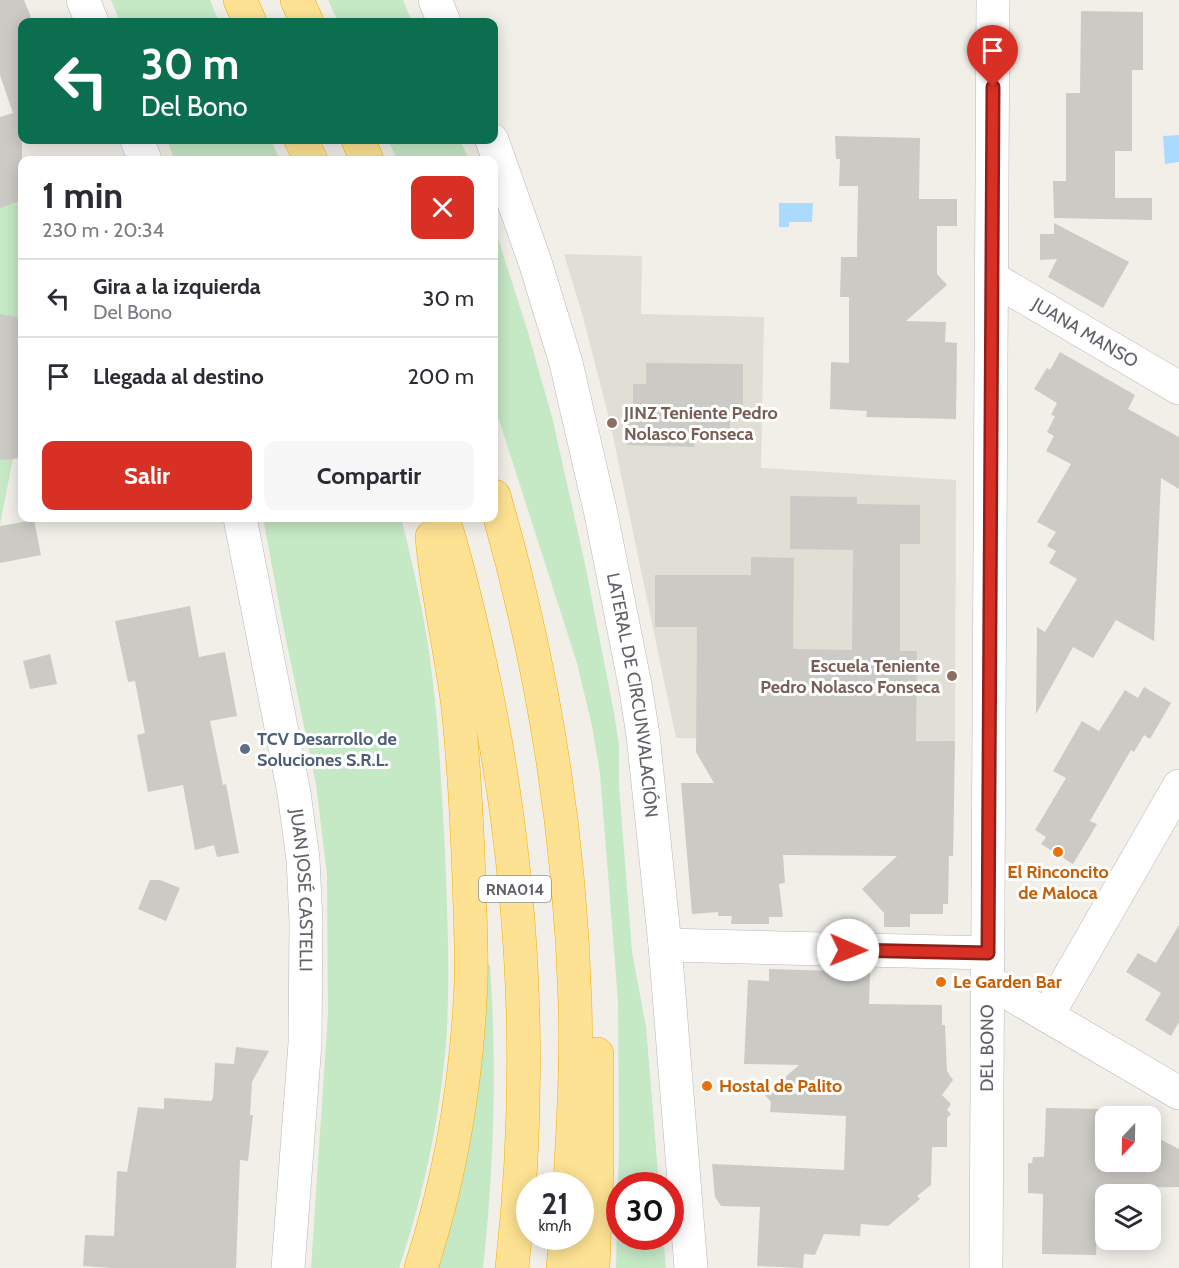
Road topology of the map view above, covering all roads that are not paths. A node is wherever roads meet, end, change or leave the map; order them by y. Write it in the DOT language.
graph roads {
  1 [pos="83,0"];
  2 [pos="240,0"];
  3 [pos="297,0"];
  4 [pos="435,0"];
  5 [pos="993,0"];
  6 [pos="90,18"];
  7 [pos="248,18"];
  8 [pos="305,18"];
  9 [pos="442,18"];
  10 [pos="498,157"];
  11 [pos="992,278"];
  12 [pos="1179,388"];
  13 [pos="498,511"];
  14 [pos="241,522"];
  15 [pos="430,522"];
  16 [pos="444,522"];
  17 [pos="1179,786"];
  18 [pos="560,808"];
  19 [pos="664,945"];
  20 [pos="988,967"];
  21 [pos="1047,1016"];
  22 [pos="1179,1093"];
  23 [pos="571,1172"];
  24 [pos="565,1250"];
  25 [pos="288,1268"];
  26 [pos="421,1268"];
  27 [pos="512,1268"];
  28 [pos="563,1268"];
  29 [pos="593,1268"];
  30 [pos="692,1268"];
  31 [pos="986,1268"];
  1 -- 6 [label="street"];
  2 -- 7 [label="highway"];
  3 -- 8 [label="highway"];
  4 -- 9 [label="street"];
  5 -- 11 [label="street, DEL BONO"];
  10 -- 19 [label="street, LATERAL DE CIRCUNVALACIÓN"];
  11 -- 12 [label="street, JUANA MANSO"];
  11 -- 20 [label="street, DEL BONO"];
  13 -- 18 [label="highway, RNA014"];
  14 -- 25 [label="street, JUAN JOSÉ CASTELLI"];
  15 -- 26 [label="highway"];
  16 -- 27 [label="highway, RNA014"];
  17 -- 21 [label="street"];
  18 -- 23 [label="highway, RNA014"];
  18 -- 29 [label="highway"];
  19 -- 20 [label="street"];
  19 -- 30 [label="street, LATERAL DE CIRCUNVALACIÓN"];
  20 -- 21 [label="street"];
  20 -- 31 [label="street, DEL BONO"];
  21 -- 22 [label="street"];
  24 -- 28 [label="highway"];
}
